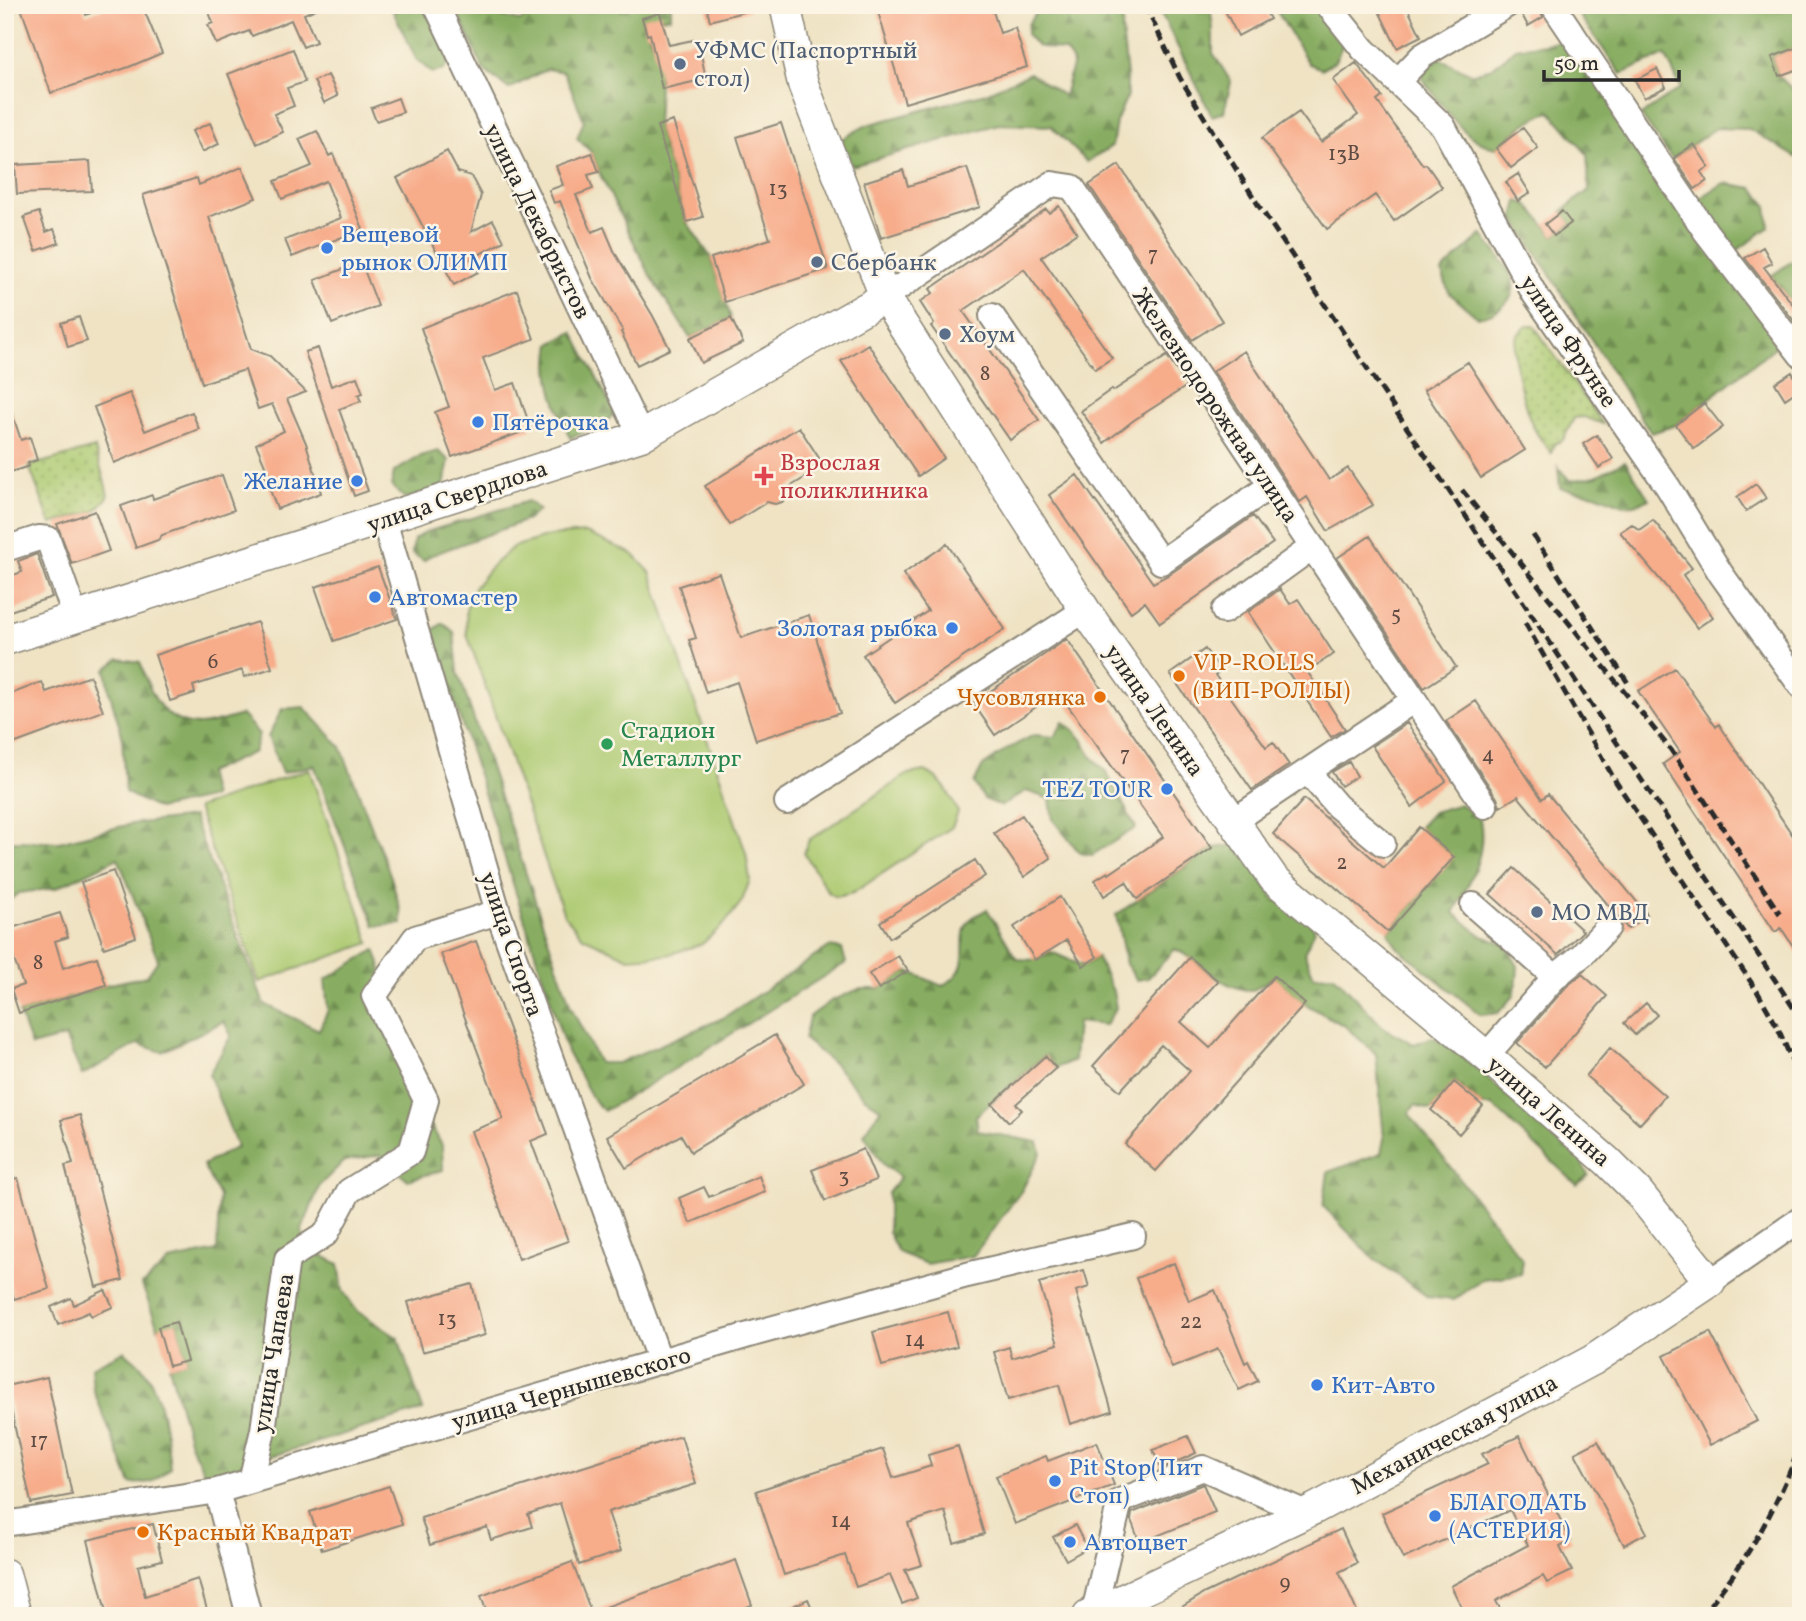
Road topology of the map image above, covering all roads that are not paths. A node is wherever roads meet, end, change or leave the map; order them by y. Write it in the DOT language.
graph roads {
  1 [pos="436,5"];
  2 [pos="785,5"];
  3 [pos="1328,5"];
  4 [pos="1553,5"];
  5 [pos="1500,7"];
  6 [pos="1398,80"];
  7 [pos="885,297"];
  8 [pos="992,316"];
  9 [pos="1801,355"];
  10 [pos="641,436"];
  11 [pos="1270,486"];
  12 [pos="384,520"];
  13 [pos="1311,548"];
  14 [pos="5,549"];
  15 [pos="1084,610"];
  16 [pos="1224,611"];
  17 [pos="76,619"];
  18 [pos="5,640"];
  19 [pos="1801,686"];
  20 [pos="1414,700"];
  21 [pos="1308,772"];
  22 [pos="787,802"];
  23 [pos="1485,806"];
  24 [pos="1233,821"];
  25 [pos="1383,844"];
  26 [pos="1473,905"];
  27 [pos="498,912"];
  28 [pos="1608,927"];
  29 [pos="1555,977"];
  30 [pos="1486,1056"];
  31 [pos="1801,1219"];
  32 [pos="1133,1236"];
  33 [pos="1710,1282"];
  34 [pos="660,1362"];
  35 [pos="251,1481"];
  36 [pos="217,1492"];
  37 [pos="1306,1513"];
  38 [pos="5,1524"];
  39 [pos="5,1574"];
  40 [pos="1091,1614"];
  41 [pos="16,1616"];
  42 [pos="249,1616"];
  1 -- 10 [label="street, улица Декабристов"];
  2 -- 7 [label="main road, улица Ленина"];
  3 -- 6 [label="street, улица Фрунзе"];
  4 -- 9 [label="street"];
  5 -- 6 [label="street"];
  6 -- 19 [label="street, улица Фрунзе"];
  7 -- 10 [label="main road, улица Свердлова"];
  7 -- 11 [label="street, Железнодорожная улица"];
  7 -- 15 [label="main road, улица Ленина"];
  8 -- 11 [label="street"];
  10 -- 12 [label="main road, улица Свердлова"];
  11 -- 13 [label="street, Железнодорожная улица"];
  12 -- 17 [label="main road, улица Свердлова"];
  12 -- 27 [label="street, улица Спорта"];
  13 -- 16 [label="street"];
  13 -- 20 [label="street, Железнодорожная улица"];
  14 -- 17 [label="street"];
  15 -- 22 [label="street"];
  15 -- 24 [label="main road, улица Ленина"];
  17 -- 18 [label="main road, улица Свердлова"];
  20 -- 21 [label="street"];
  20 -- 23 [label="street, Железнодорожная улица"];
  21 -- 24 [label="street"];
  21 -- 25 [label="street"];
  24 -- 30 [label="main road, улица Ленина"];
  26 -- 29 [label="street"];
  27 -- 34 [label="street, улица Спорта"];
  27 -- 35 [label="street, улица Чапаева"];
  28 -- 29 [label="street"];
  29 -- 30 [label="street"];
  30 -- 33 [label="main road, улица Ленина"];
  31 -- 33 [label="street, Механическая улица"];
  32 -- 34 [label="street, улица Чернышевского"];
  33 -- 37 [label="main road, Механическая улица"];
  34 -- 35 [label="street, улица Чернышевского"];
  35 -- 36 [label="street, улица Чернышевского"];
  36 -- 38 [label="street, улица Чернышевского"];
  36 -- 42 [label="street"];
  37 -- 40 [label="main road, Механическая улица"];
  37 -- 40 [label="street"];
  39 -- 41 [label="main road"];
}
